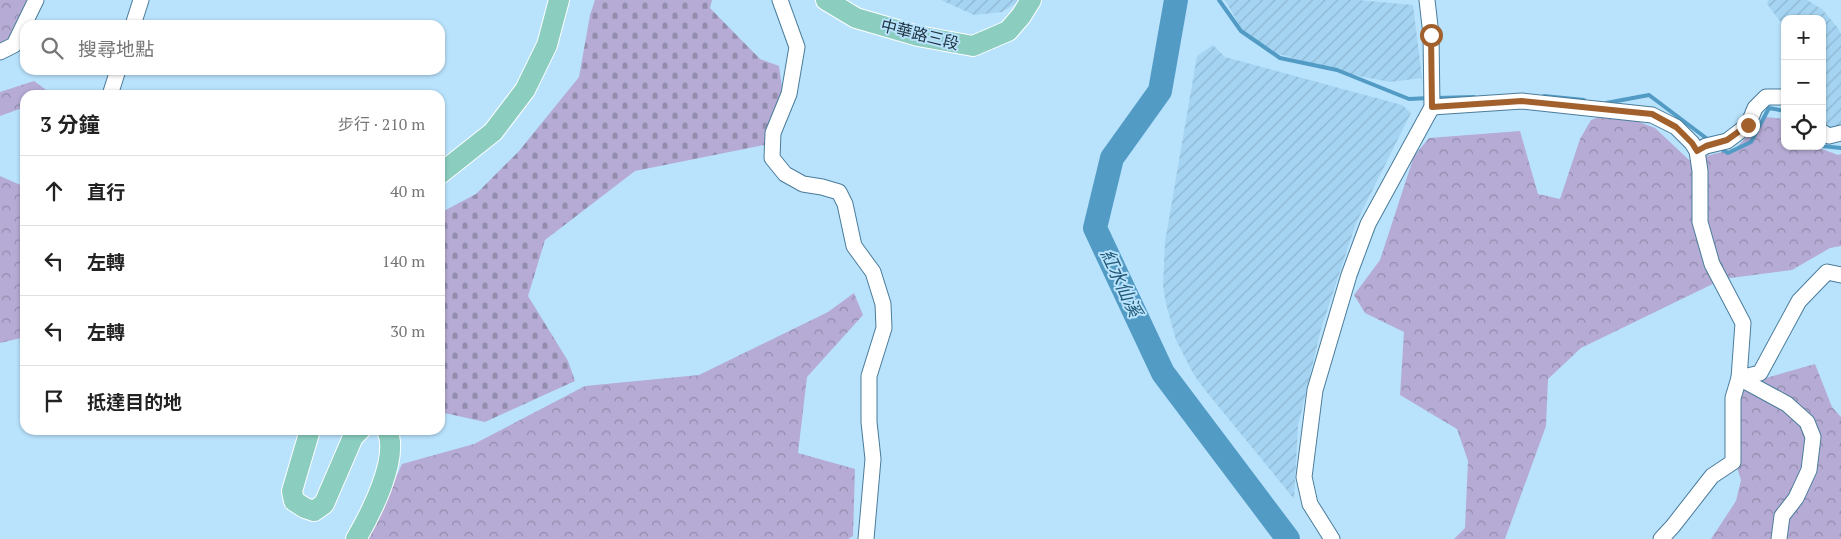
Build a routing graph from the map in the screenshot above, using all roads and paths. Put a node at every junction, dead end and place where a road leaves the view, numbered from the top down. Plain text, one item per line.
1 (36, 0) edge
2 (141, 0) edge
3 (559, 0) edge
4 (780, 0) edge
5 (826, 0) edge
6 (1031, 0) edge
7 (1427, 0) edge
8 (26, 20) edge
9 (135, 20) edge
10 (20, 33) edge
11 (0, 52) edge
12 (116, 75) edge
13 (112, 90) edge
14 (1781, 97) edge
15 (1432, 106) junction
16 (1841, 133) edge
17 (1826, 134) edge
18 (1702, 149) junction
19 (445, 170) edge
20 (1841, 276) edge
21 (1740, 378) junction
22 (309, 435) edge
23 (355, 435) edge
24 (389, 435) edge
25 (356, 539) edge
26 (866, 539) edge
27 (1332, 539) edge
28 (1661, 539) edge
29 (1779, 539) edge

1 - 8 street
2 - 9 street
3 - 19 main road
4 - 26 street
5 - 6 main road, 中華路三段
7 - 15 street
10 - 11 street
12 - 13 street
14 - 18 street
15 - 18 street
15 - 27 street
16 - 17 street
18 - 21 street
20 - 21 street
21 - 28 street
21 - 29 street
22 - 23 main road
24 - 25 main road

